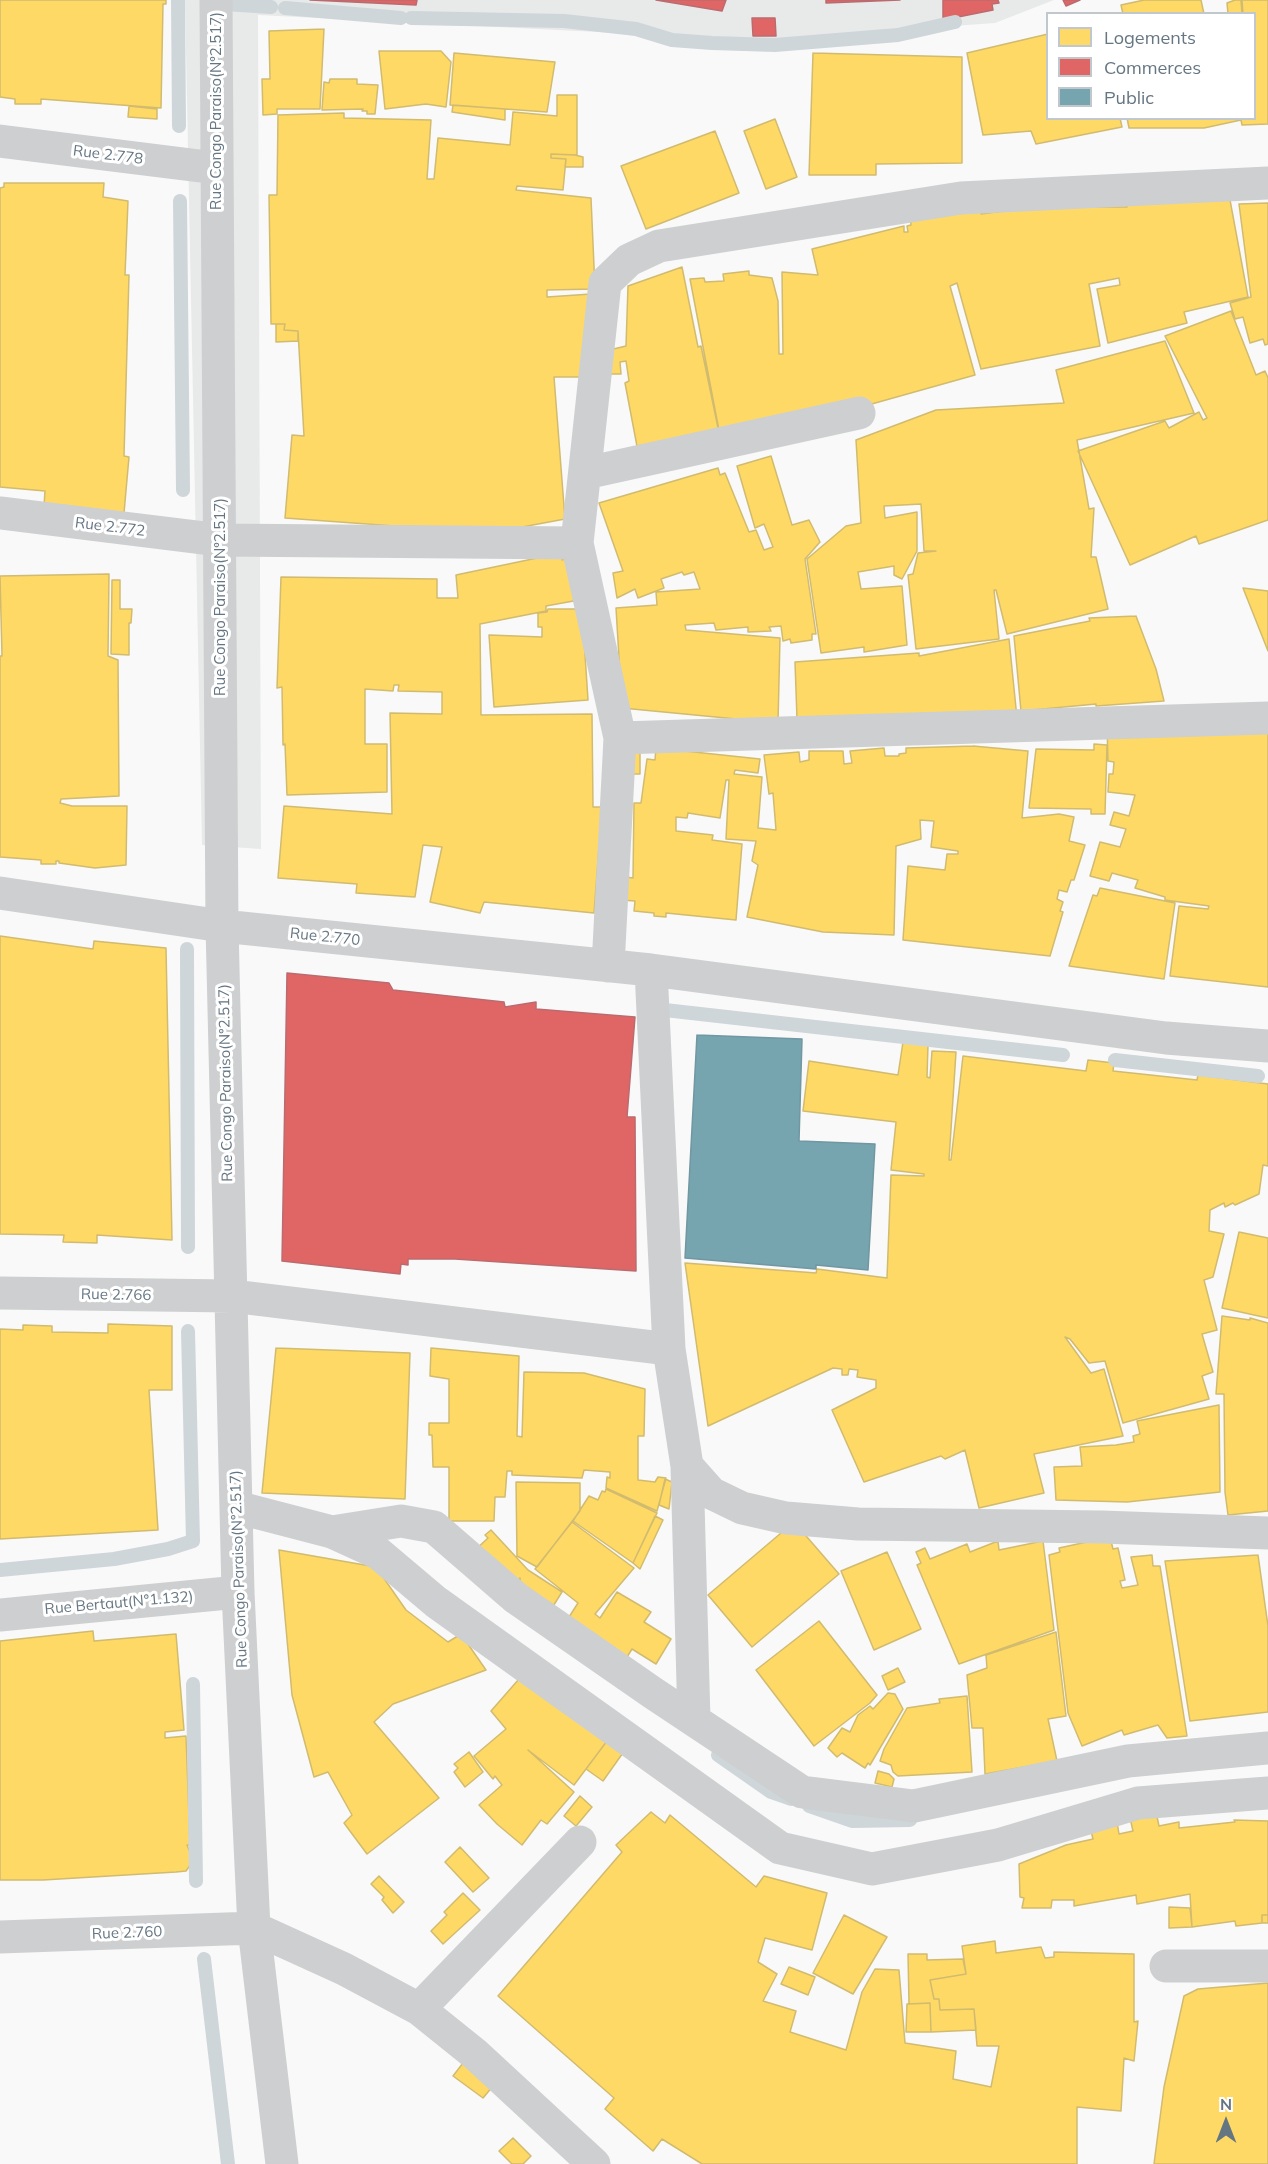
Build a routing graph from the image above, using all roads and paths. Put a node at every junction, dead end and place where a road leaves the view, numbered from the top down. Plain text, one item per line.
1 (216, 0) edge
2 (0, 141) edge
3 (216, 168) junction
4 (1268, 183) edge
5 (859, 413) dead end
6 (586, 472) junction
7 (0, 513) edge
8 (220, 540) junction
9 (577, 543) junction
10 (1268, 718) edge
11 (620, 738) junction
12 (0, 893) edge
13 (222, 926) junction
14 (608, 966) junction
15 (651, 970) junction
16 (1268, 1046) edge
17 (0, 1293) edge
18 (232, 1296) junction
19 (669, 1349) junction
20 (687, 1466) junction
21 (236, 1507) junction
22 (332, 1532) junction
23 (1268, 1533) edge
24 (238, 1592) junction
25 (0, 1614) edge
26 (694, 1720) junction
27 (1268, 1748) edge
28 (1268, 1793) edge
29 (580, 1842) dead end
30 (254, 1928) junction
31 (0, 1937) edge
32 (1166, 1966) dead end
33 (1268, 1966) edge
34 (419, 2009) junction
35 (282, 2164) edge
36 (594, 2164) edge

1 - 3 street, Rue Congo Paraiso(N°2.517)
2 - 3 street, Rue 2.778
3 - 8 street, Rue Congo Paraiso(N°2.517)
4 - 6 street
5 - 6 street
6 - 9 street
7 - 8 street, Rue 2.772
8 - 9 street, Rue 2.772
8 - 13 street, Rue Congo Paraiso(N°2.517)
9 - 11 street
10 - 11 street
11 - 14 street
12 - 13 street, Rue 2.770
13 - 14 street, Rue 2.770
13 - 18 street, Rue Congo Paraiso(N°2.517)
14 - 15 street, Rue 2.770
15 - 16 street, Rue 2.770
15 - 19 street
17 - 18 street, Rue 2.766
18 - 19 street, Rue 2.766
18 - 21 street, Rue Congo Paraiso(N°2.517)
19 - 20 street
20 - 23 street
20 - 26 street
21 - 22 street
21 - 24 street, Rue Congo Paraiso(N°2.517)
22 - 26 street
22 - 28 street
24 - 25 street, Rue Bertaut(N°1.132)
24 - 30 street, Rue Congo Paraiso(N°2.517)
26 - 27 street
29 - 34 street
30 - 31 street, Rue 2.760
30 - 34 street
30 - 35 street, Rue Congo Paraiso(N°2.517)
32 - 33 street
34 - 36 street

